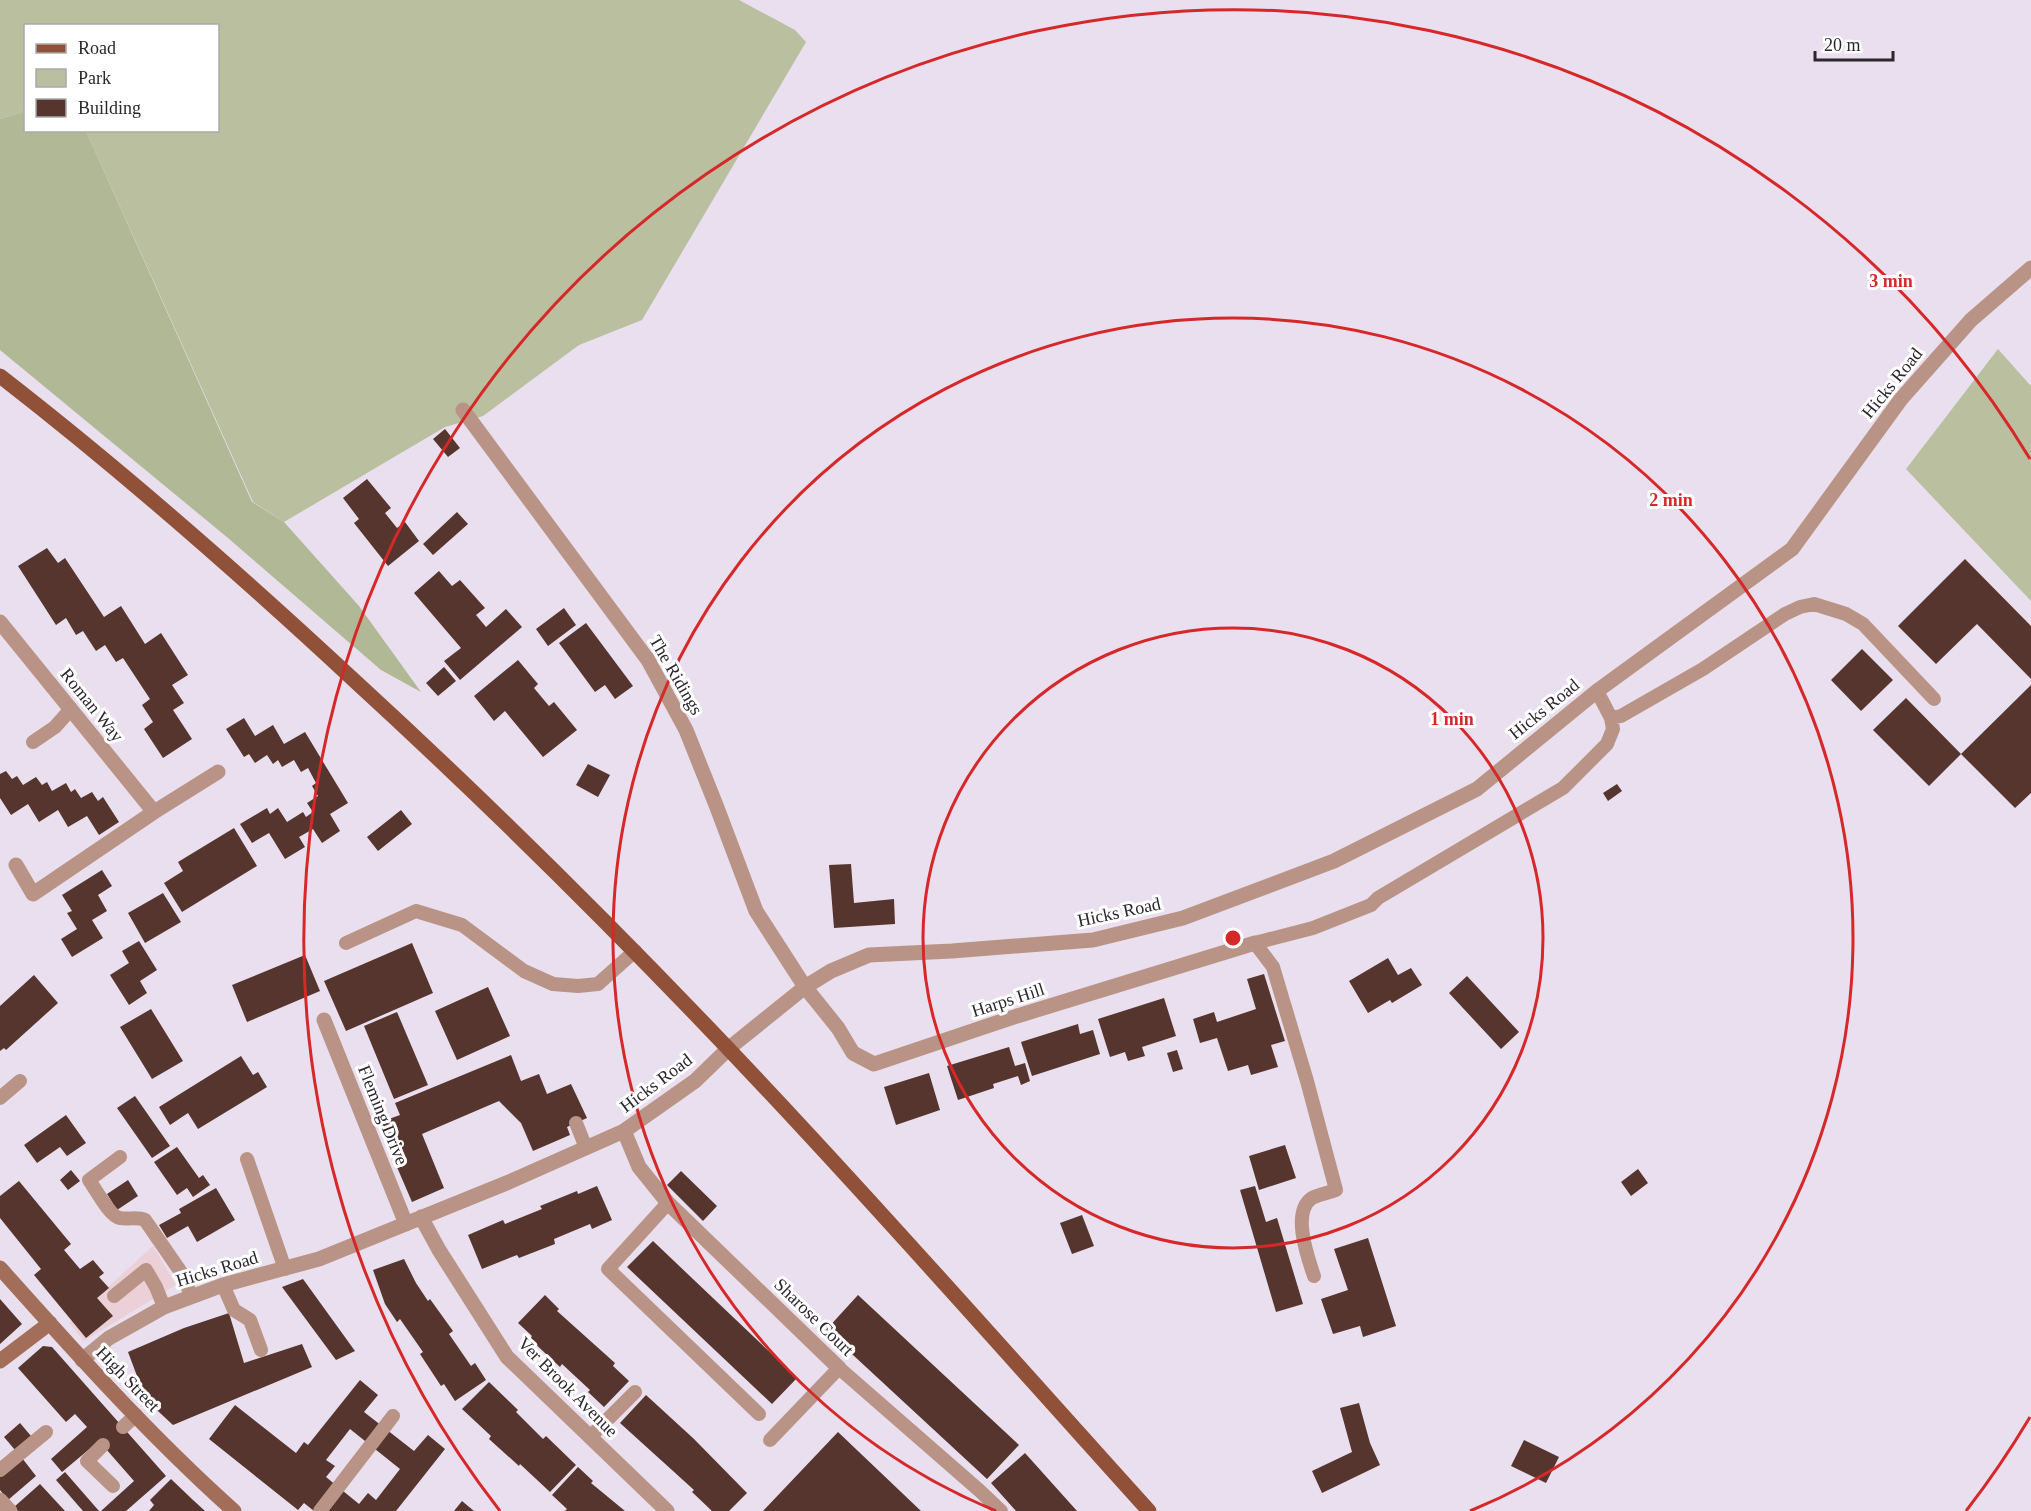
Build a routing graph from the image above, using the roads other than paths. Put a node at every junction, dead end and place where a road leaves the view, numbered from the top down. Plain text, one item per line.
1 (2031, 268) edge
2 (0, 376) edge
3 (463, 410) dead end
4 (0, 622) edge
5 (1596, 691) junction
6 (1934, 699) dead end
7 (71, 709) junction
8 (1611, 717) junction
9 (33, 742) dead end
10 (218, 772) dead end
11 (154, 812) junction
12 (16, 865) dead end
13 (1255, 943) junction
14 (346, 944) dead end
15 (634, 951) junction
16 (805, 987) junction
17 (324, 1020) dead end
18 (728, 1049) junction
19 (20, 1082) dead end
20 (0, 1098) edge
21 (576, 1123) dead end
22 (624, 1131) junction
23 (586, 1148) junction
24 (120, 1157) dead end
25 (248, 1159) dead end
26 (668, 1203) junction
27 (421, 1217) junction
28 (406, 1224) junction
29 (0, 1268) edge
30 (285, 1269) junction
31 (1314, 1276) dead end
32 (223, 1285) junction
33 (114, 1296) dead end
34 (191, 1297) junction
35 (164, 1306) junction
36 (50, 1323) junction
37 (261, 1350) dead end
38 (82, 1360) junction
39 (0, 1361) edge
40 (839, 1368) junction
41 (635, 1392) dead end
42 (759, 1414) dead end
43 (135, 1415) junction
44 (393, 1416) dead end
45 (123, 1427) dead end
46 (46, 1432) dead end
47 (590, 1437) junction
48 (770, 1440) dead end
49 (103, 1445) dead end
50 (0, 1470) edge
51 (113, 1486) dead end
52 (0, 1500) edge
53 (10, 1511) edge
54 (234, 1511) edge
55 (320, 1511) edge
56 (667, 1511) edge
57 (1001, 1511) edge
58 (1149, 1511) edge

1 - 5 street, Hicks Road
2 - 15 main road
3 - 16 street, The Ridings
4 - 7 street, Roman Way
5 - 8 lane
5 - 16 street, Hicks Road
6 - 8 lane
7 - 9 lane
7 - 11 street, Roman Way
8 - 13 lane
10 - 11 street
11 - 12 street
13 - 16 street, Harps Hill
13 - 31 lane
14 - 15 lane
15 - 18 main road
16 - 18 street, Hicks Road
17 - 28 street, Fleming Drive
18 - 22 street, Hicks Road
18 - 58 main road
19 - 20 lane
21 - 23 lane
22 - 23 street, Hicks Road
22 - 26 street, Sharose Court
23 - 27 street, Hicks Road
24 - 34 lane
25 - 30 lane
26 - 40 street, Sharose Court
26 - 42 lane
27 - 28 street, Hicks Road
27 - 47 street, Ver Brook Avenue
28 - 30 street, Hicks Road
29 - 36 street, High Street
30 - 32 street, Hicks Road
32 - 34 street, Hicks Road
32 - 37 lane
33 - 35 lane
34 - 35 street, Hicks Road
35 - 38 street, Hicks Road
36 - 38 street, High Street
36 - 39 street
38 - 43 street, High Street
40 - 48 lane
40 - 57 lane, Sharose Court
41 - 47 lane
43 - 45 lane
43 - 54 street, High Street
44 - 55 lane
46 - 50 lane
47 - 56 street, Ver Brook Avenue
49 - 51 lane
52 - 53 street

